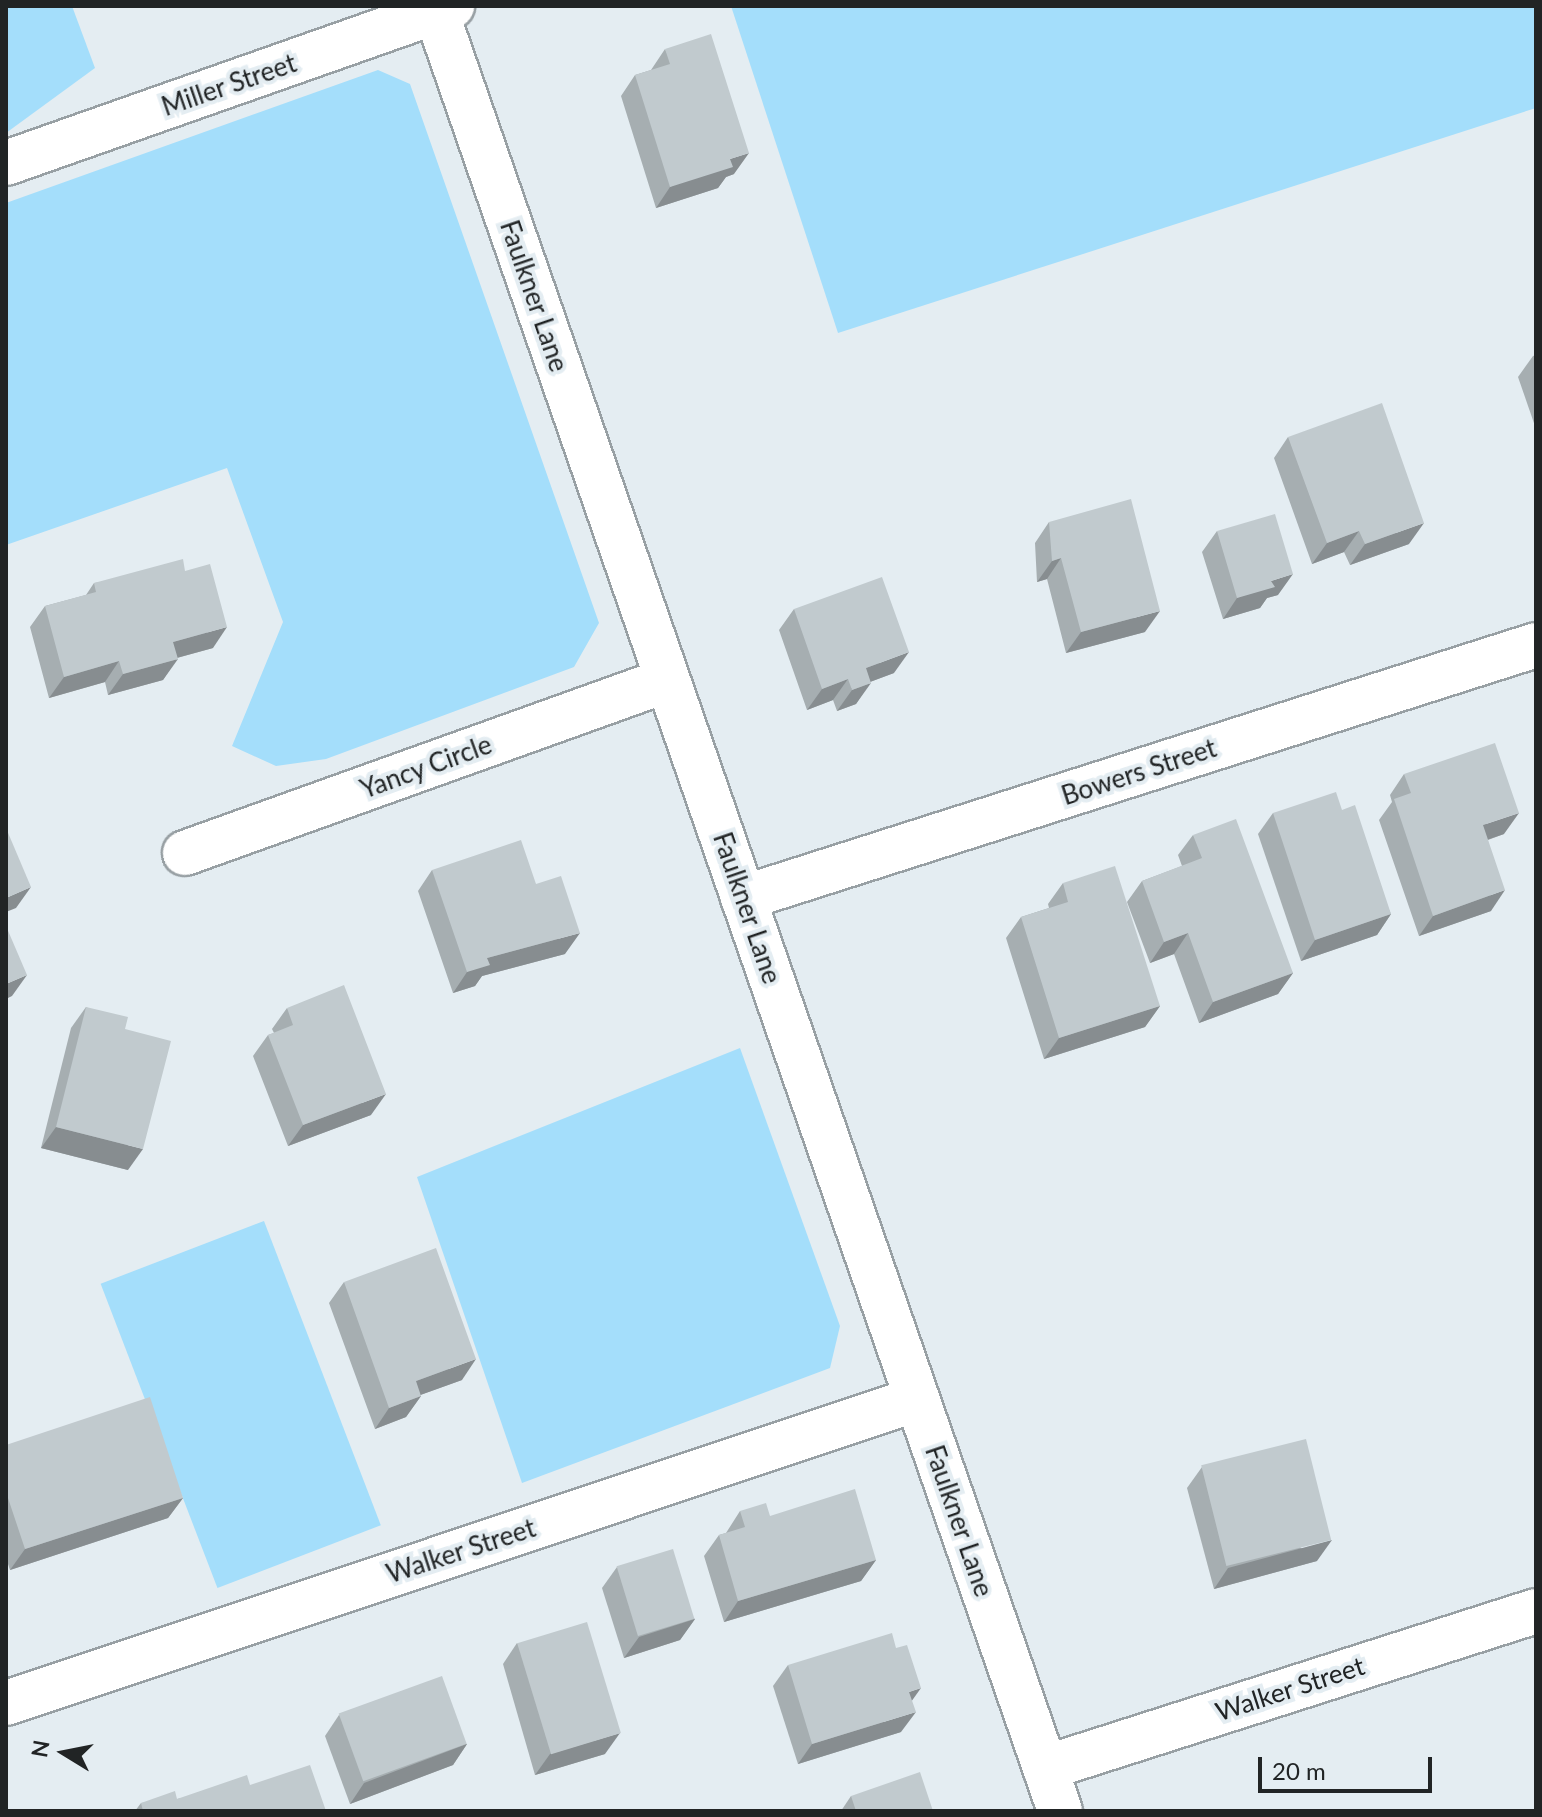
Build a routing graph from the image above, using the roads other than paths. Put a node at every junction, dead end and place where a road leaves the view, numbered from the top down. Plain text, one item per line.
1 (440, 8) edge
2 (6, 163) edge
3 (1536, 645) edge
4 (667, 680) junction
5 (185, 853) dead end
6 (743, 898) junction
7 (917, 1399) junction
8 (1536, 1611) edge
9 (6, 1703) edge
10 (1045, 1768) junction
11 (1060, 1811) edge

1 - 2 street, Miller Street
1 - 4 street, Faulkner Lane
3 - 6 street, Bowers Street
4 - 5 street, Yancy Circle
4 - 6 street, Faulkner Lane
6 - 7 street, Faulkner Lane
7 - 9 street, Walker Street
7 - 10 street, Faulkner Lane
8 - 10 street, Walker Street
10 - 11 street, Faulkner Lane

